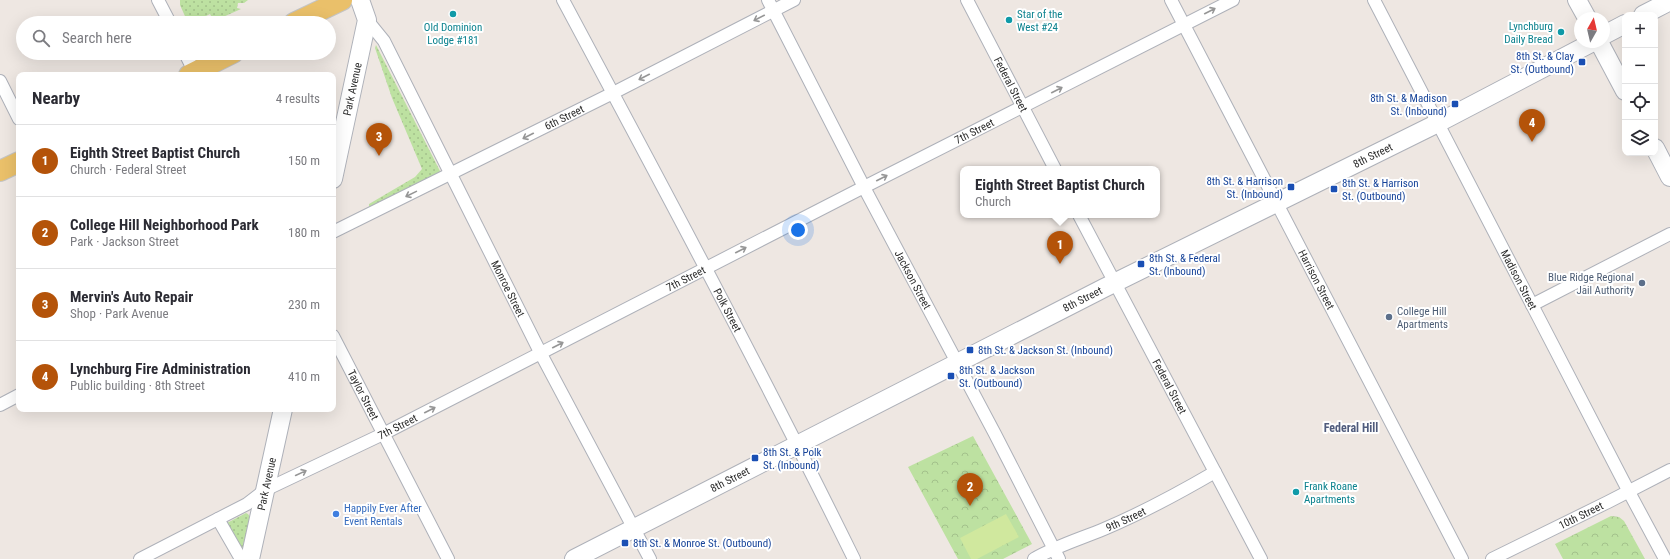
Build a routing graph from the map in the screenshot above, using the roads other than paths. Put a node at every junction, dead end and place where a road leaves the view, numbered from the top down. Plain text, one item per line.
1 (158, 0) edge
2 (342, 0) edge
3 (360, 0) edge
4 (562, 0) edge
5 (794, 0) edge
6 (967, 0) edge
7 (1171, 0) edge
8 (1233, 0) edge
9 (1374, 0) edge
10 (1577, 0) edge
11 (1670, 1) edge
12 (771, 5) edge
13 (1584, 12) edge
14 (1649, 12) edge
15 (166, 16) edge
16 (309, 16) edge
17 (366, 20) junction
18 (1184, 25) junction
19 (1622, 26) edge
20 (1610, 32) edge
21 (1582, 48) edge
22 (1602, 48) edge
23 (188, 60) edge
24 (220, 60) edge
25 (192, 72) edge
26 (197, 72) edge
27 (0, 81) edge
28 (1622, 85) edge
29 (613, 93) junction
30 (1022, 107) junction
31 (16, 113) edge
32 (1438, 123) junction
33 (1658, 154) edge
34 (16, 163) edge
35 (336, 165) edge
36 (1053, 166) edge
37 (0, 171) edge
38 (451, 174) junction
39 (1670, 177) edge
40 (864, 187) junction
41 (1276, 202) junction
42 (1081, 218) edge
43 (336, 231) edge
44 (1670, 234) edge
45 (706, 268) junction
46 (1114, 283) junction
47 (1532, 305) junction
48 (336, 342) edge
49 (540, 354) junction
50 (958, 363) junction
51 (16, 397) edge
52 (0, 405) edge
53 (282, 412) edge
54 (383, 434) junction
55 (798, 444) junction
56 (1670, 470) edge
57 (1215, 472) junction
58 (266, 490) junction
59 (1629, 492) junction
60 (218, 518) junction
61 (634, 528) junction
62 (1053, 548) junction
63 (140, 559) edge
64 (241, 559) edge
65 (250, 559) edge
66 (448, 559) edge
67 (574, 559) edge
68 (650, 559) edge
69 (854, 559) edge
70 (1034, 559) edge
71 (1059, 559) edge
72 (1261, 559) edge
73 (1462, 559) edge
74 (1492, 559) edge
75 (1665, 559) edge

1 - 15 street
2 - 16 main road
3 - 17 street, Park Avenue
4 - 29 street, Polk Street
5 - 12 street, 6th Street
6 - 30 street, Federal Street
7 - 18 street, Harrison Street
18 -> 8 street, 7th Street
9 - 32 street, Madison Street
10 - 13 street
11 - 14 street
12 -> 29 street, 6th Street
12 - 40 street, Jackson Street
17 - 35 street, Park Avenue
17 - 38 street, Monroe Street
30 -> 18 street, 7th Street
18 - 41 street, Harrison Street
19 - 20 street
21 - 32 street, 8th Street
22 - 28 street
23 - 25 street
24 - 26 main road
27 - 31 street
29 -> 38 street, 6th Street
29 - 45 street, Polk Street
30 - 36 street, Federal Street
40 -> 30 street, 7th Street
32 - 41 street, 8th Street
32 - 47 street, Madison Street
33 - 39 street
34 - 37 main road
38 -> 43 street, 6th Street
38 - 49 street, Monroe Street
45 -> 40 street, 7th Street
40 - 50 street, Jackson Street
41 - 46 street, 8th Street
41 - 73 street, Harrison Street
42 - 46 street, Federal Street
44 - 47 street
49 -> 45 street, 7th Street
45 - 55 street, Polk Street
46 - 50 street, 8th Street
46 - 57 street, Federal Street
47 - 59 street, Madison Street
48 - 54 street, Taylor Street
54 -> 49 street, 7th Street
49 - 61 street, Monroe Street
50 - 55 street, 8th Street
50 - 62 street, Jackson Street
51 - 52 street
53 - 58 street, Park Avenue
58 -> 54 street, 7th Street
54 - 66 street, Taylor Street
55 - 61 street, 8th Street
55 - 69 street, Polk Street
56 - 59 street, 10th Street
57 - 62 street, 9th Street
57 - 72 street, Federal Street
58 - 60 street, 7th Street
58 - 65 street, Park Avenue
59 - 74 street, 10th Street
59 - 75 street, Madison Street
60 - 63 street, 7th Street
60 - 64 street
61 - 67 street, 8th Street
61 - 68 street, Monroe Street
62 - 70 street, 9th Street
62 - 71 street, Jackson Street

